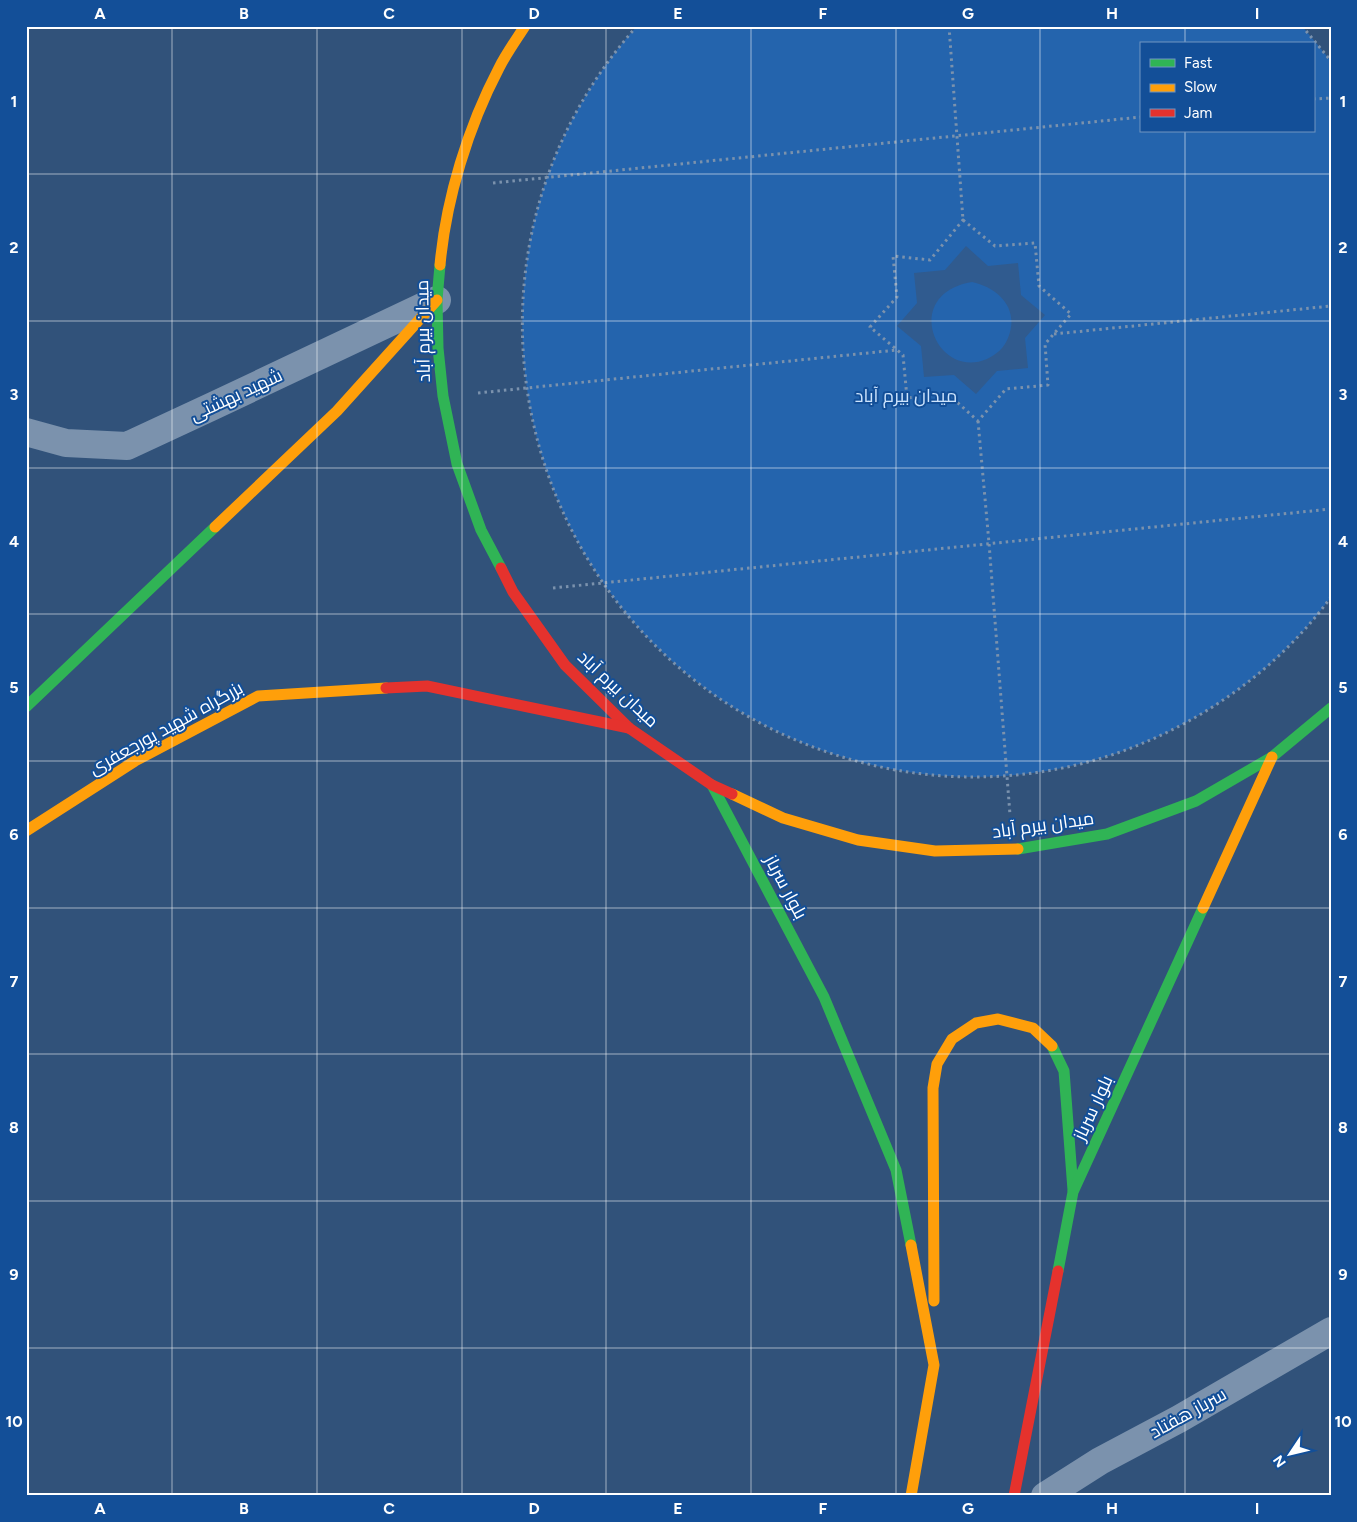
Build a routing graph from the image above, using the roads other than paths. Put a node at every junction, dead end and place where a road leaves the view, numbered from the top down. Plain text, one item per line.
1 (525, 26) edge
2 (437, 300) junction
3 (26, 432) edge
4 (26, 707) edge
5 (1331, 708) edge
6 (629, 728) junction
7 (1272, 757) junction
8 (712, 785) junction
9 (26, 831) edge
10 (1073, 1192) junction
11 (1331, 1331) edge
12 (934, 1365) junction
13 (911, 1496) edge
14 (1014, 1496) edge
15 (1045, 1496) edge

1 - 2 main road, میدان بیرم آباد
2 - 3 street, شهید بهشتی
2 - 4 main road
2 - 6 main road, میدان بیرم آباد
5 - 7 main road, میدان بیرم آباد
6 - 8 main road, میدان بیرم آباد
6 - 9 main road, بزرگراه شهید پورجعفری
7 - 8 main road, میدان بیرم آباد
7 - 10 main road, بلوار سرباز
8 - 12 main road, بلوار سرباز
10 - 12 main road
10 - 14 main road, بلوار سرباز
11 - 15 street, سرباز هفتاد
12 - 13 main road, بلوار سرباز

